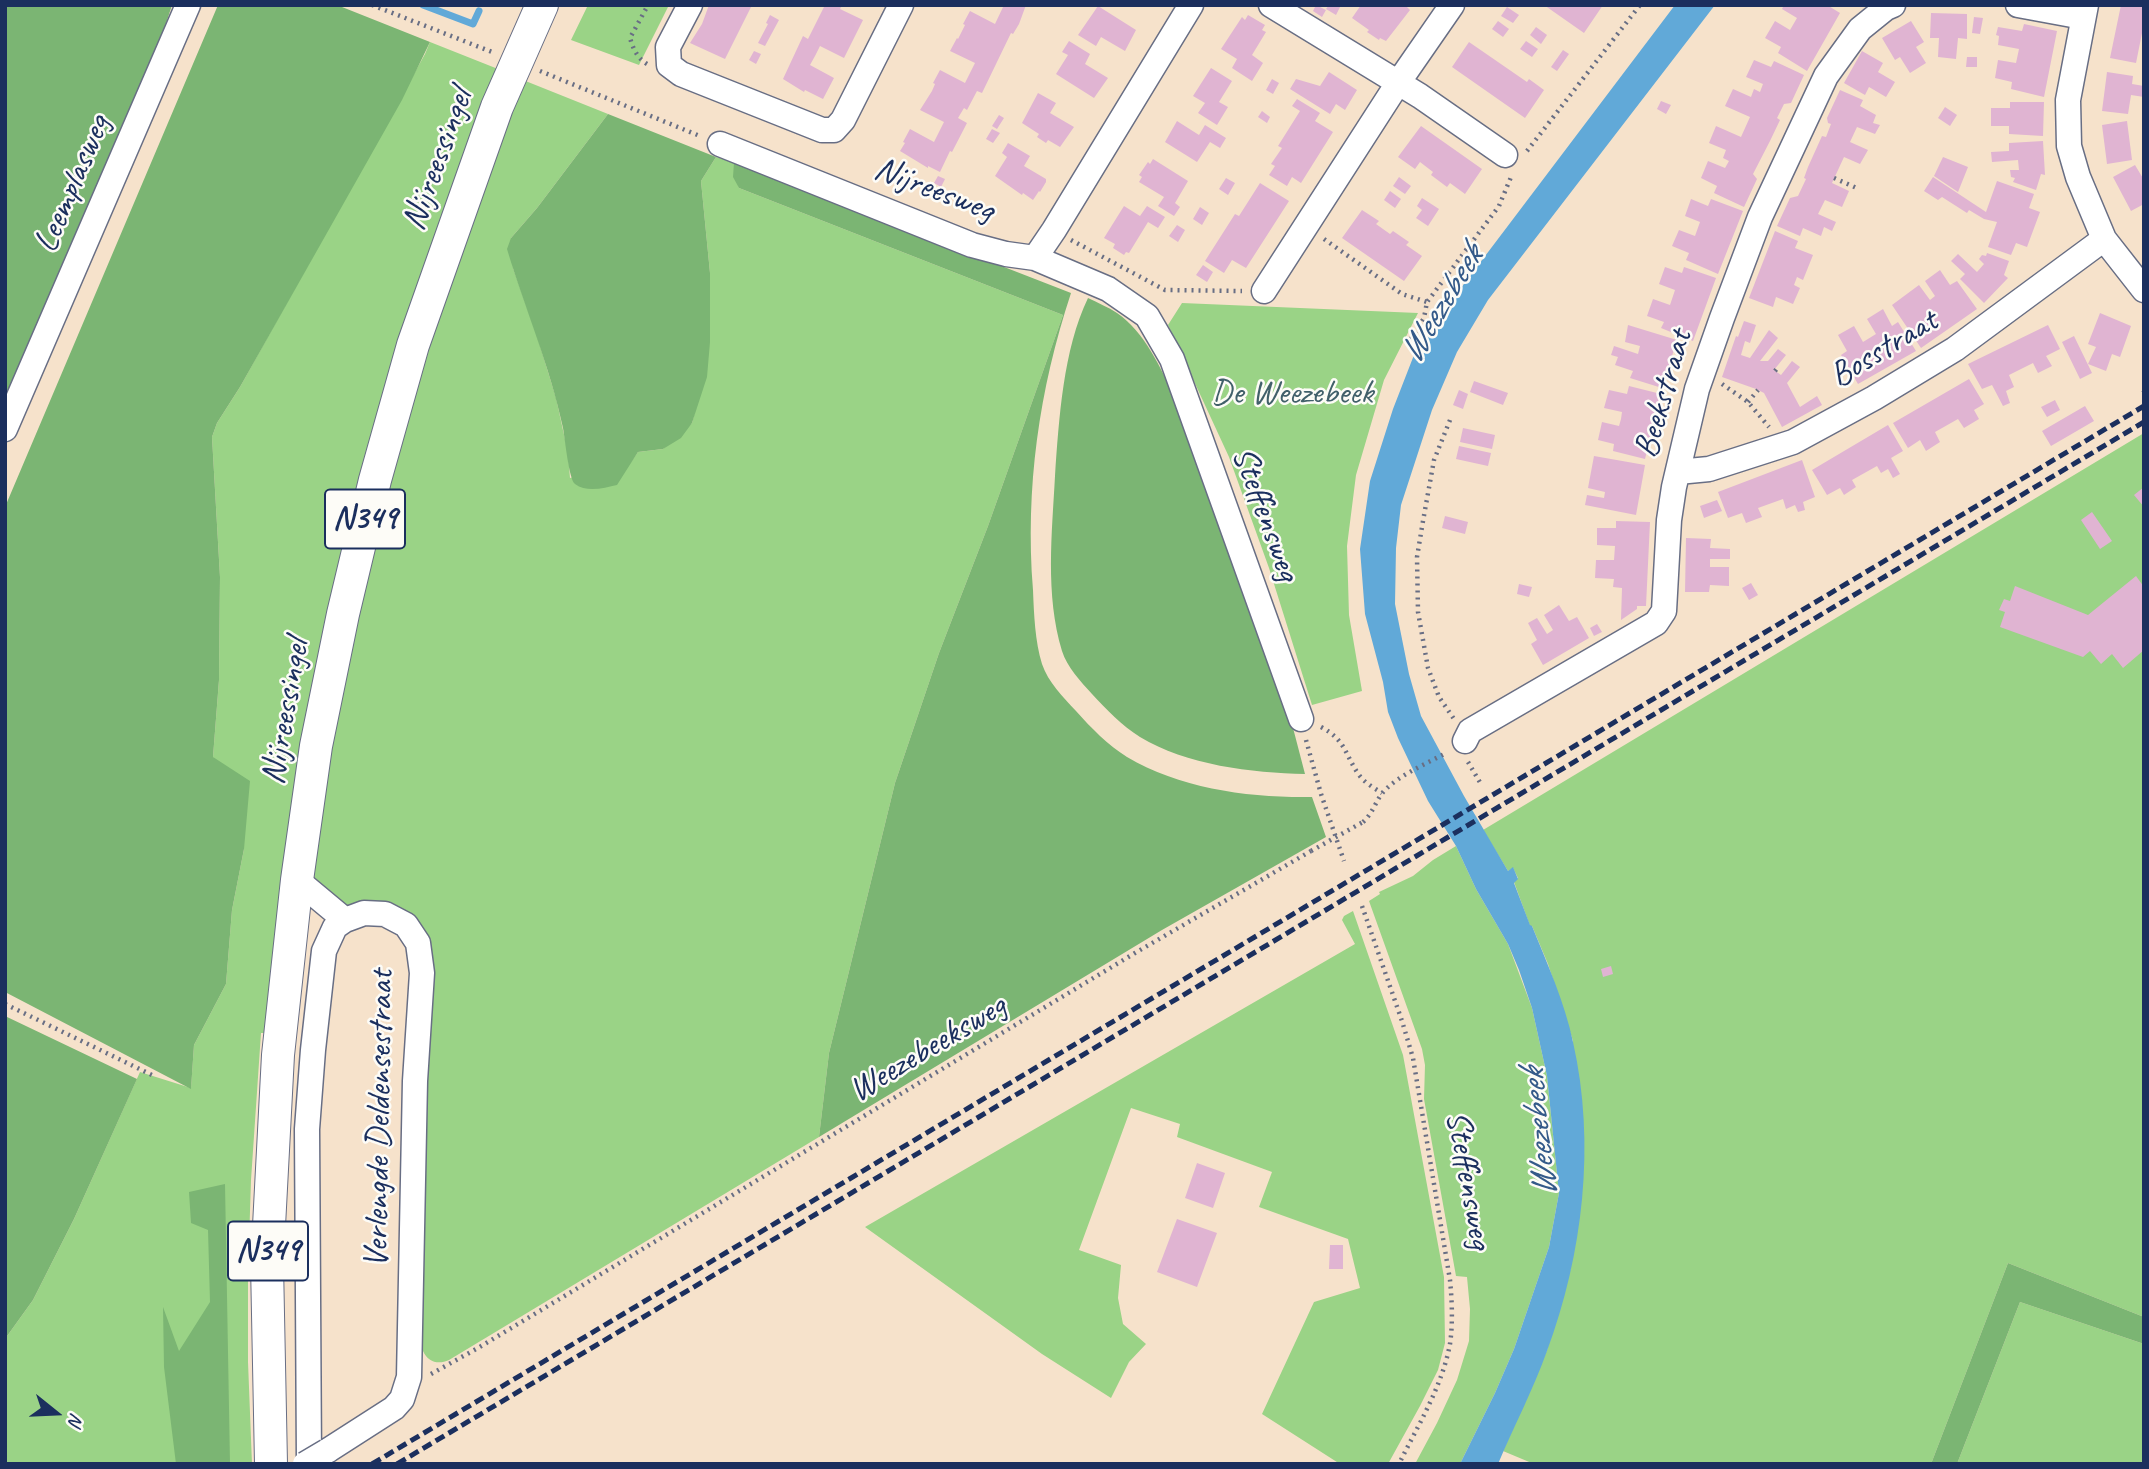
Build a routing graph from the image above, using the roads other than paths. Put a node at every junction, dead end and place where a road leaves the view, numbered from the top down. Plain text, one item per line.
1 (188, 5) edge
2 (542, 5) edge
3 (690, 5) edge
4 (901, 5) edge
5 (1191, 5) edge
6 (1271, 5) edge
7 (1452, 5) edge
8 (1893, 5) edge
9 (2018, 5) edge
10 (2084, 11) edge
11 (1398, 83) junction
12 (720, 144) road end
13 (1512, 160) road end
14 (2104, 239) junction
15 (1035, 258) junction
16 (2144, 290) edge
17 (1264, 291) road end
18 (5, 429) edge
19 (1678, 472) junction
20 (1301, 719) road end
21 (1457, 746) road end
22 (297, 880) junction
23 (345, 920) junction
24 (313, 1459) edge
25 (271, 1464) edge

1 - 18 street, Leemplasweg
2 - 22 main road, Nijreessingel / N349
3 - 4 street
5 - 15 street
6 - 11 street
7 - 11 street
8 - 19 street, Beekstraat
9 - 10 street
10 - 14 street
11 - 13 street
11 - 17 street
12 - 15 street, Nijreesweg
14 - 16 street
14 - 19 street, Bosstraat
15 - 20 street, Steffensweg
19 - 21 street, Beekstraat
22 - 23 street
22 - 25 main road, Nijreessingel / N349
23 - 24 street, Verlengde Deldensestraat
23 - 24 street, Verlengde Deldensestraat

